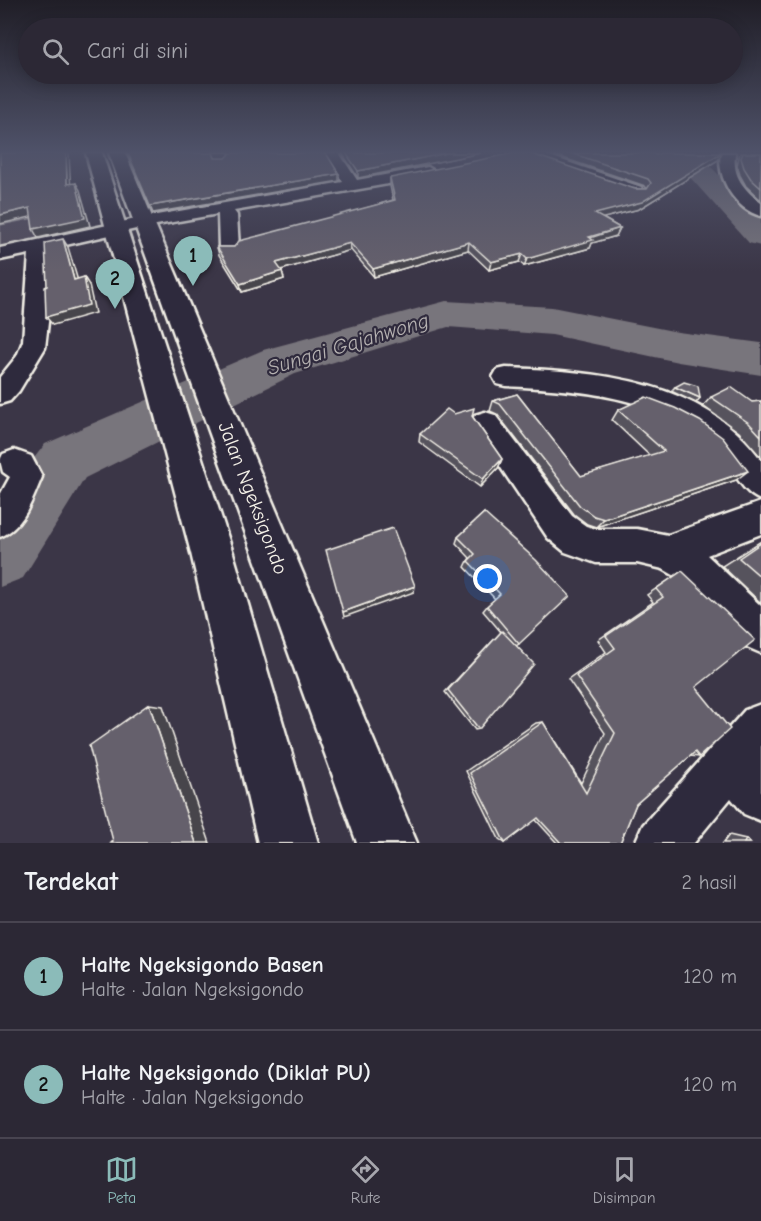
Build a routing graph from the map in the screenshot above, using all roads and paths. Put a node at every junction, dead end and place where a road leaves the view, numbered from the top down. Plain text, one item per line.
1 (105, 192) edge
2 (133, 192) edge
3 (317, 192) edge
4 (739, 192) edge
5 (223, 209) junction
6 (761, 211) edge
7 (145, 222) junction
8 (116, 228) junction
9 (38, 246) junction
10 (229, 248) edge
11 (0, 254) edge
12 (506, 377) dead end
13 (0, 394) edge
14 (485, 423) dead end
15 (14, 463) dead end
16 (761, 486) edge
17 (761, 518) edge
18 (0, 521) edge
19 (668, 553) junction
20 (761, 633) edge
21 (746, 744) edge
22 (761, 797) edge
23 (288, 843) edge
24 (387, 843) edge
25 (661, 843) edge

1 - 8 main road
2 - 7 main road, Jalan Ngeksigondo
3 - 5 street
4 - 6 street
5 - 7 street
5 - 10 street
7 - 8 street
7 - 24 main road, Jalan Ngeksigondo
8 - 9 street
8 - 23 main road
9 - 11 street
9 - 13 street
12 - 16 street
14 - 19 street
15 - 18 street
17 - 19 street
19 - 20 street
21 - 22 street
21 - 25 street

